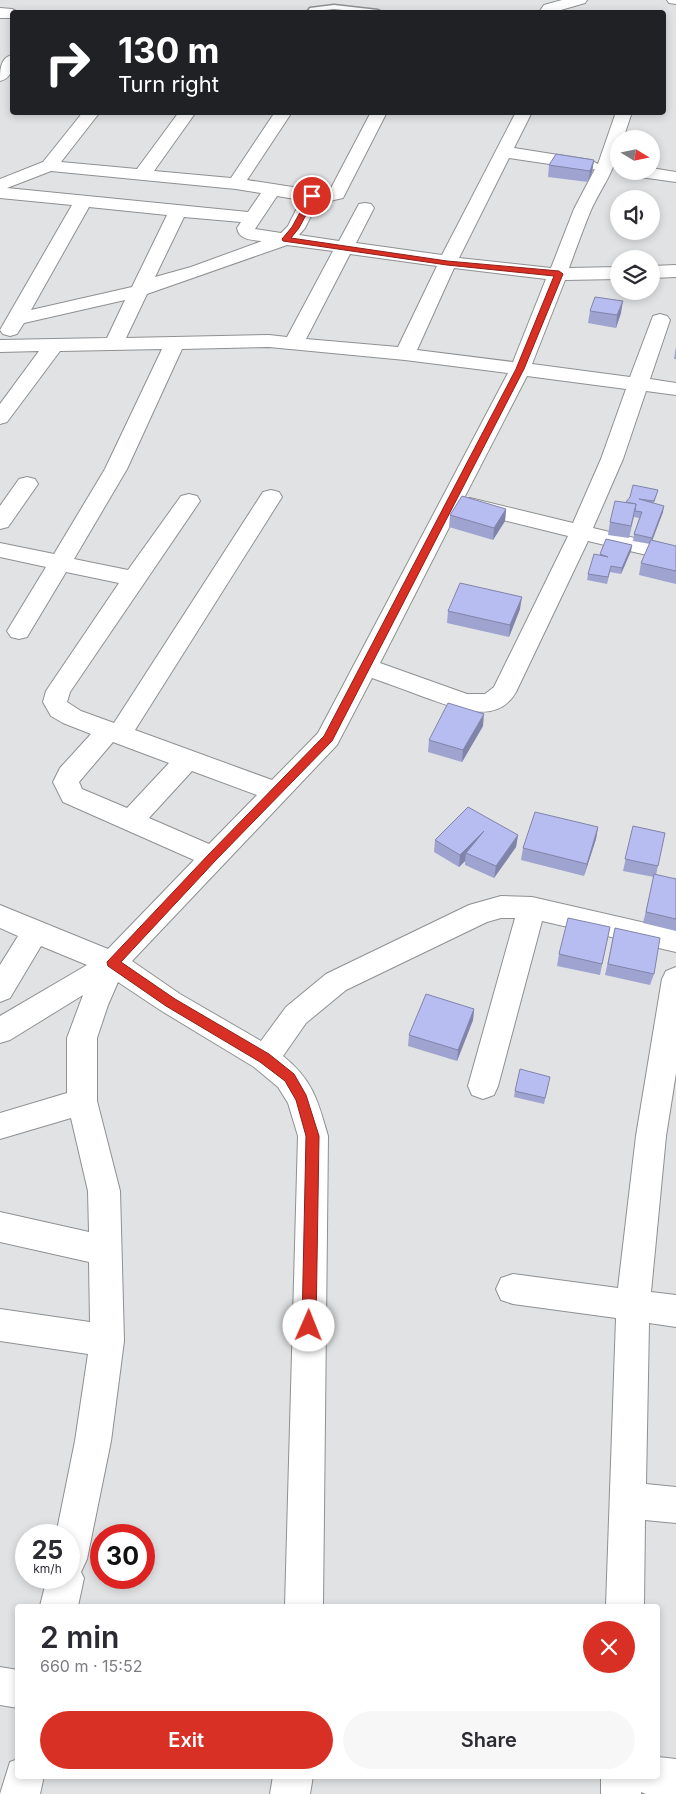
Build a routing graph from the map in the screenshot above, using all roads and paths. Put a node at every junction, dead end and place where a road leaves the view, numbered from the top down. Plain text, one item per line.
1 (580, 0) edge
2 (314, 10) edge
3 (357, 10) edge
4 (548, 10) edge
5 (10, 63) edge
6 (0, 76) edge
7 (90, 115) edge
8 (186, 115) edge
9 (282, 115) edge
10 (377, 115) edge
11 (523, 115) edge
12 (623, 115) edge
13 (620, 130) edge
14 (505, 152) junction
15 (49, 166) junction
16 (610, 168) edge
17 (610, 171) edge
18 (142, 175) junction
19 (660, 175) edge
20 (676, 177) edge
21 (0, 185) edge
22 (240, 185) junction
23 (272, 190) junction
24 (0, 193) edge
25 (312, 196) junction
26 (83, 202) junction
27 (365, 208) dead end
28 (186, 212) junction
29 (253, 218) junction
30 (286, 239) junction
31 (344, 248) junction
32 (447, 263) junction
33 (676, 271) edge
34 (660, 272) edge
35 (610, 273) edge
36 (559, 274) junction
37 (160, 282) junction
38 (138, 291) junction
39 (16, 319) junction
40 (660, 320) dead end
41 (175, 343) junction
42 (294, 343) junction
43 (113, 345) junction
44 (53, 346) junction
45 (405, 354) junction
46 (520, 369) junction
47 (638, 384) junction
48 (676, 389) edge
49 (0, 418) edge
50 (27, 484) dead end
51 (271, 496) dead end
52 (452, 500) junction
53 (189, 501) dead end
54 (0, 522) edge
55 (581, 531) junction
56 (0, 550) edge
57 (676, 555) edge
58 (62, 562) junction
59 (134, 579) junction
60 (19, 631) dead end
61 (366, 667) junction
62 (114, 733) junction
63 (187, 760) junction
64 (276, 792) junction
65 (131, 821) junction
66 (212, 857) junction
67 (532, 908) junction
68 (0, 916) edge
69 (35, 932) junction
70 (676, 941) edge
71 (113, 962) junction
72 (676, 979) edge
73 (0, 990) edge
74 (0, 1032) edge
75 (265, 1058) junction
76 (483, 1086) dead end
77 (82, 1101) junction
78 (0, 1126) edge
79 (0, 1227) edge
80 (106, 1251) junction
81 (513, 1289) dead end
82 (632, 1304) junction
83 (676, 1311) edge
84 (0, 1325) edge
85 (107, 1341) junction
86 (628, 1500) junction
87 (676, 1505) edge
88 (76, 1524) edge
89 (63, 1589) edge
90 (59, 1604) edge
91 (304, 1604) edge
92 (625, 1604) edge
93 (0, 1686) edge
94 (15, 1688) edge
95 (660, 1777) edge
96 (23, 1779) edge
97 (292, 1779) edge
98 (621, 1779) edge
99 (676, 1779) edge
100 (20, 1794) edge
101 (290, 1794) edge
102 (621, 1794) edge

1 - 4 street
2 - 3 lane
5 - 6 street
7 - 15 street
8 - 18 street
9 - 22 street
10 - 25 street
11 - 14 street
12 - 13 street
14 - 16 street
14 - 32 street
15 - 18 street
15 - 21 street
17 - 36 street
18 - 22 street
19 - 20 street
22 - 23 street
22 - 28 street
23 - 25 street
23 - 29 street
24 - 26 street
25 - 30 street
26 - 28 street
26 - 39 street
27 - 31 street
28 - 29 street
28 - 37 street
28 - 38 street
29 - 30 street
30 - 31 street
30 - 37 street
31 - 32 street
31 - 42 street
32 - 36 street
32 - 45 street
33 - 34 street
35 - 36 street
36 - 46 street
37 - 38 street
38 - 39 street
38 - 43 street
39 - 44 street
40 - 47 street
41 - 42 street
41 - 43 street
41 - 58 street
42 - 45 street
43 - 44 street
44 - 49 street
45 - 46 street
46 - 47 street
46 - 52 street
47 - 48 street
47 - 55 street
50 - 54 street
51 - 62 street
52 - 55 street
52 - 61 street
53 - 59 street
55 - 57 street
55 - 61 street
56 - 58 street
58 - 59 street
58 - 60 street
59 - 62 street
61 - 64 street
62 - 63 street
62 - 65 street
63 - 64 street
63 - 65 street
64 - 66 street
65 - 66 street
66 - 71 street
67 - 70 street
67 - 75 street
67 - 76 street
68 - 69 street
69 - 71 street
69 - 73 street
71 - 74 street
71 - 75 street
71 - 77 street
72 - 82 street
75 - 91 street
77 - 78 street
77 - 80 street
79 - 80 street
80 - 85 street
81 - 82 street
82 - 83 street
82 - 86 street
84 - 85 street
85 - 88 street
86 - 87 street
86 - 92 street
89 - 90 street
93 - 94 street
95 - 99 street
96 - 100 street
97 - 101 street
98 - 102 street

